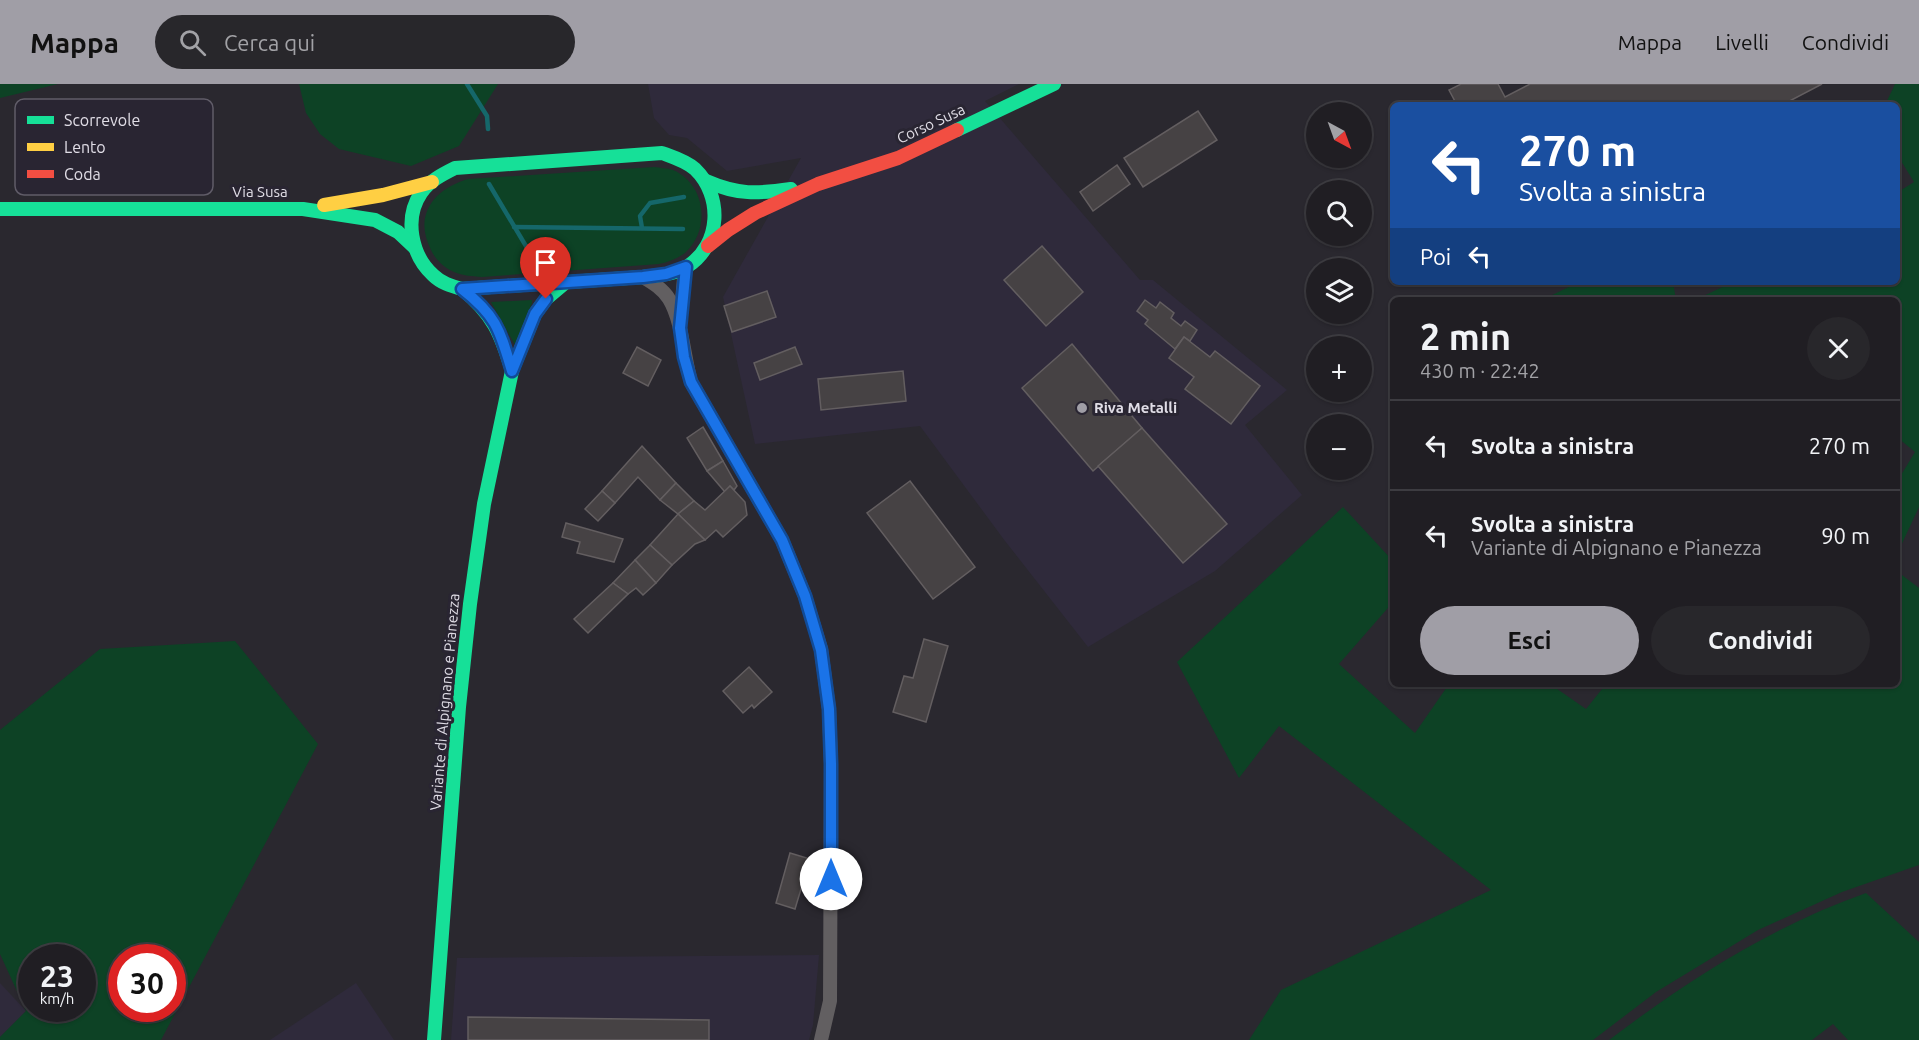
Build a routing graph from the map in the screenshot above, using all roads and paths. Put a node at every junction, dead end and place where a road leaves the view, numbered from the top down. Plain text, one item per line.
1 (1054, 84) edge
2 (706, 181) junction
3 (432, 182) junction
4 (818, 184) junction
5 (0, 209) edge
6 (303, 209) junction
7 (708, 246) junction
8 (415, 248) junction
9 (686, 267) junction
10 (643, 277) junction
11 (565, 283) junction
12 (462, 289) junction
13 (680, 328) junction
14 (512, 371) junction
15 (434, 1040) edge
16 (821, 1040) edge

1 - 4 main road, Corso Susa
2 - 3 main road
2 - 4 main road, Corso Susa
2 - 7 main road
3 - 6 main road, Via Susa
3 - 8 main road
4 - 7 main road, Corso Susa
5 - 6 main road, Via Susa
6 - 8 main road, Via Susa
7 - 9 main road, Corso Susa
8 - 12 main road
9 - 10 main road
9 - 13 street
10 - 11 main road
10 - 13 street
11 - 12 main road
11 - 14 main road, Variante di Alpignano e Pianezza
12 - 14 main road, Variante di Alpignano e Pianezza
13 - 16 street
14 - 15 main road, Variante di Alpignano e Pianezza

